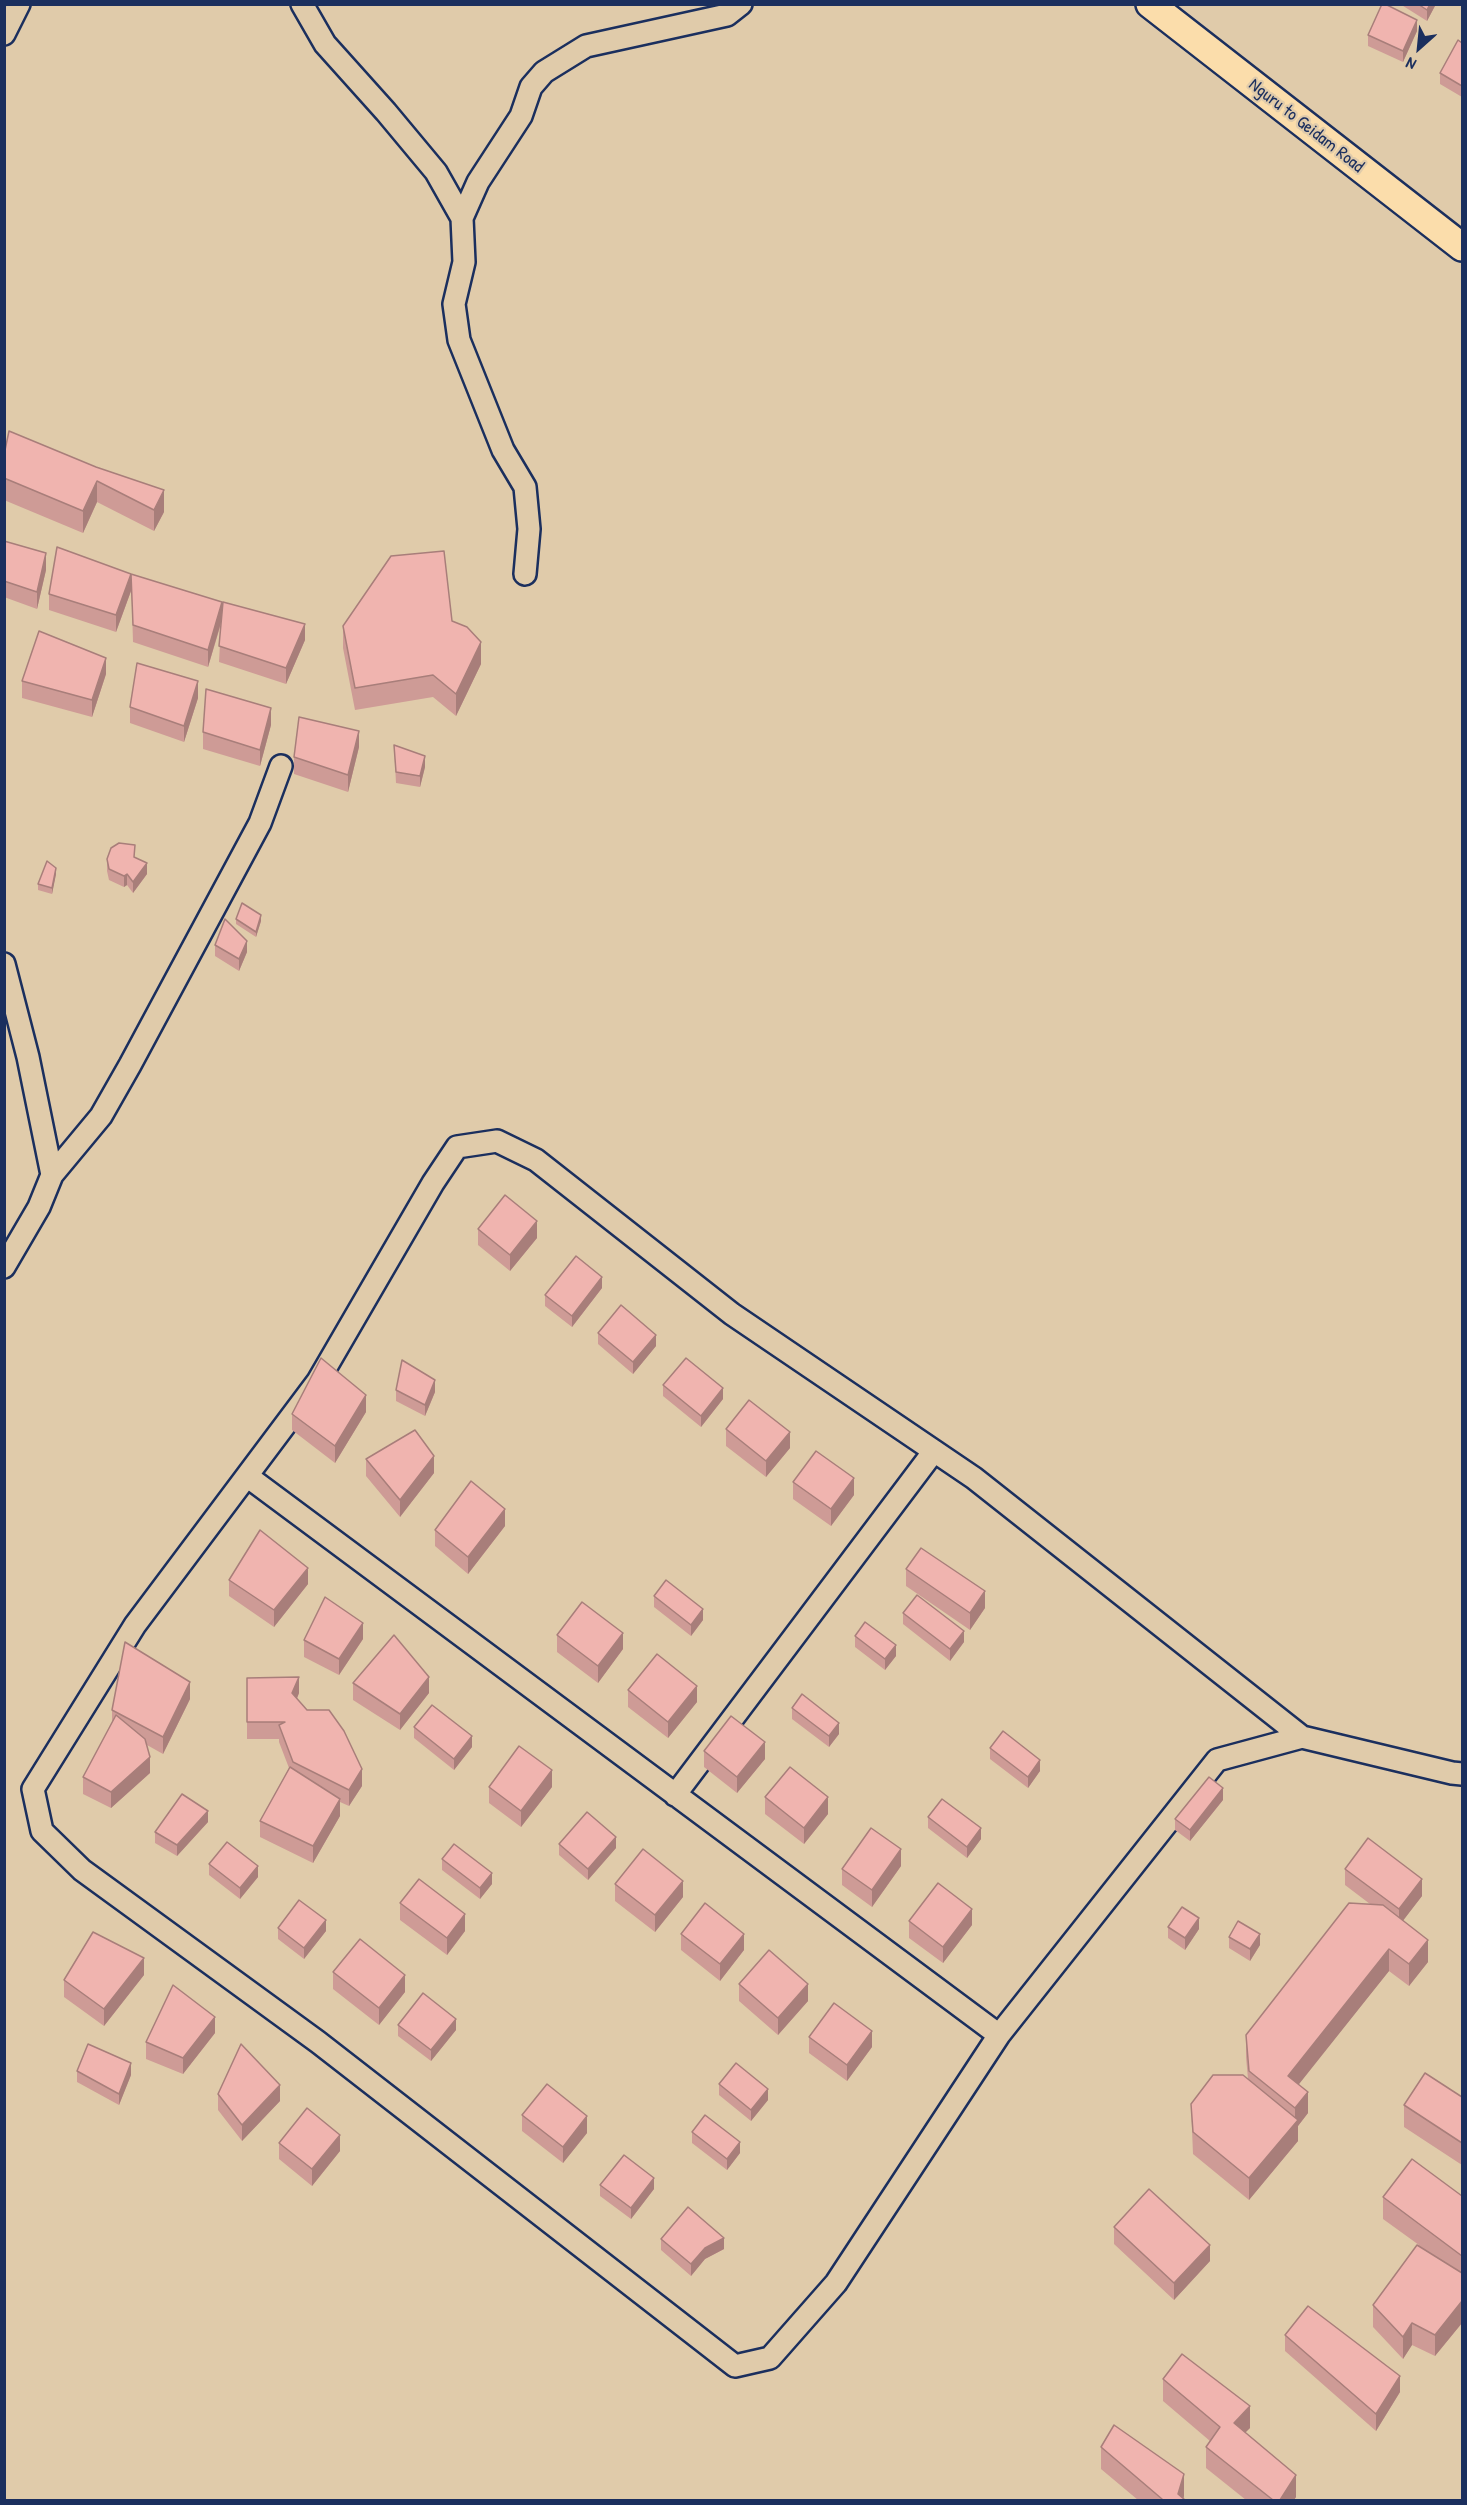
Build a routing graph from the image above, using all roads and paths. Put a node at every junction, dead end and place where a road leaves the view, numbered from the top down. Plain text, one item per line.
1 (19, 4) edge
2 (302, 4) edge
3 (741, 4) edge
4 (1150, 4) edge
5 (4, 34) edge
6 (462, 218) junction
7 (1462, 247) edge
8 (525, 574) dead end
9 (281, 766) dead end
10 (4, 964) edge
11 (52, 1175) junction
12 (4, 1267) edge
13 (934, 1451) junction
14 (247, 1476) junction
15 (1302, 1737) junction
16 (1462, 1774) edge
17 (675, 1795) junction
18 (999, 2035) junction

1 - 5 street
2 - 6 street
3 - 6 street
4 - 7 main road, Nguru to Geidam Road
6 - 8 street
9 - 11 street
10 - 11 street
11 - 12 street
13 - 14 street
13 - 15 street
13 - 17 street
14 - 17 street
14 - 18 street
15 - 16 street
15 - 18 street
17 - 18 street

